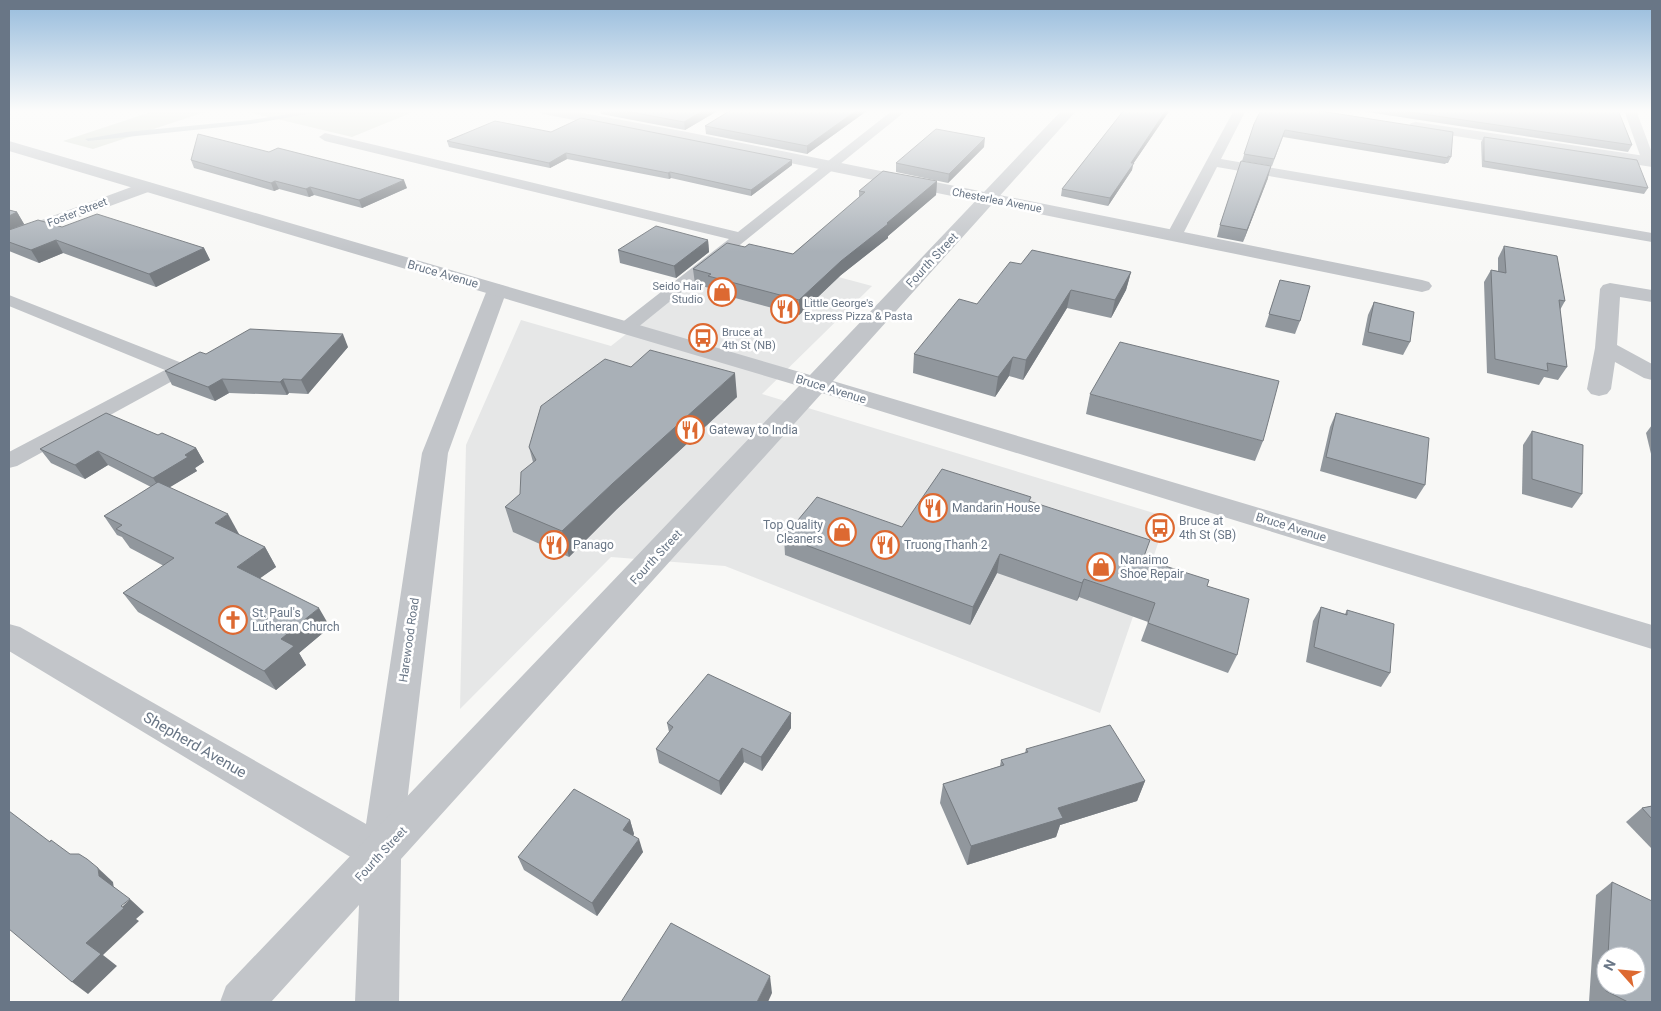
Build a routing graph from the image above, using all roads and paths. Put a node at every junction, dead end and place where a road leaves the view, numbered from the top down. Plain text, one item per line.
1 (47, 157) edge
2 (410, 157) edge
3 (786, 157) edge
4 (840, 157) edge
5 (1026, 157) edge
6 (1216, 157) edge
7 (1625, 157) edge
8 (1651, 161) edge
9 (1213, 162) junction
10 (829, 166) junction
11 (145, 186) junction
12 (988, 198) junction
13 (740, 236) junction
14 (1174, 236) junction
15 (9, 238) edge
16 (1652, 238) edge
17 (1422, 286) dead end
18 (497, 290) junction
19 (1652, 296) edge
20 (9, 300) edge
21 (626, 328) junction
22 (1606, 348) junction
23 (1652, 373) edge
24 (817, 384) junction
25 (1599, 389) dead end
26 (9, 461) edge
27 (9, 636) edge
28 (1652, 636) edge
29 (381, 854) junction
30 (242, 1002) edge
31 (377, 1002) edge

1 - 11 street, Bruce Avenue
2 - 13 lane
3 - 10 street, Chesterlea Avenue
4 - 10 lane
5 - 12 street, Fourth Street
6 - 9 lane
7 - 8 street
9 - 14 lane
9 - 16 lane
10 - 12 street, Chesterlea Avenue
10 - 13 lane
11 - 15 street, Foster Street
11 - 18 street, Bruce Avenue
12 - 14 street, Chesterlea Avenue
12 - 24 street, Fourth Street
13 - 21 lane
14 - 17 street, Chesterlea Avenue
18 - 21 street, Bruce Avenue
18 - 29 street, Harewood Road
19 - 22 street
20 - 26 lane
21 - 24 street, Bruce Avenue
22 - 23 street
22 - 25 street
24 - 28 street, Bruce Avenue
24 - 29 street, Fourth Street
27 - 29 street, Shepherd Avenue
29 - 30 street, Fourth Street
29 - 31 street, Harewood Road

